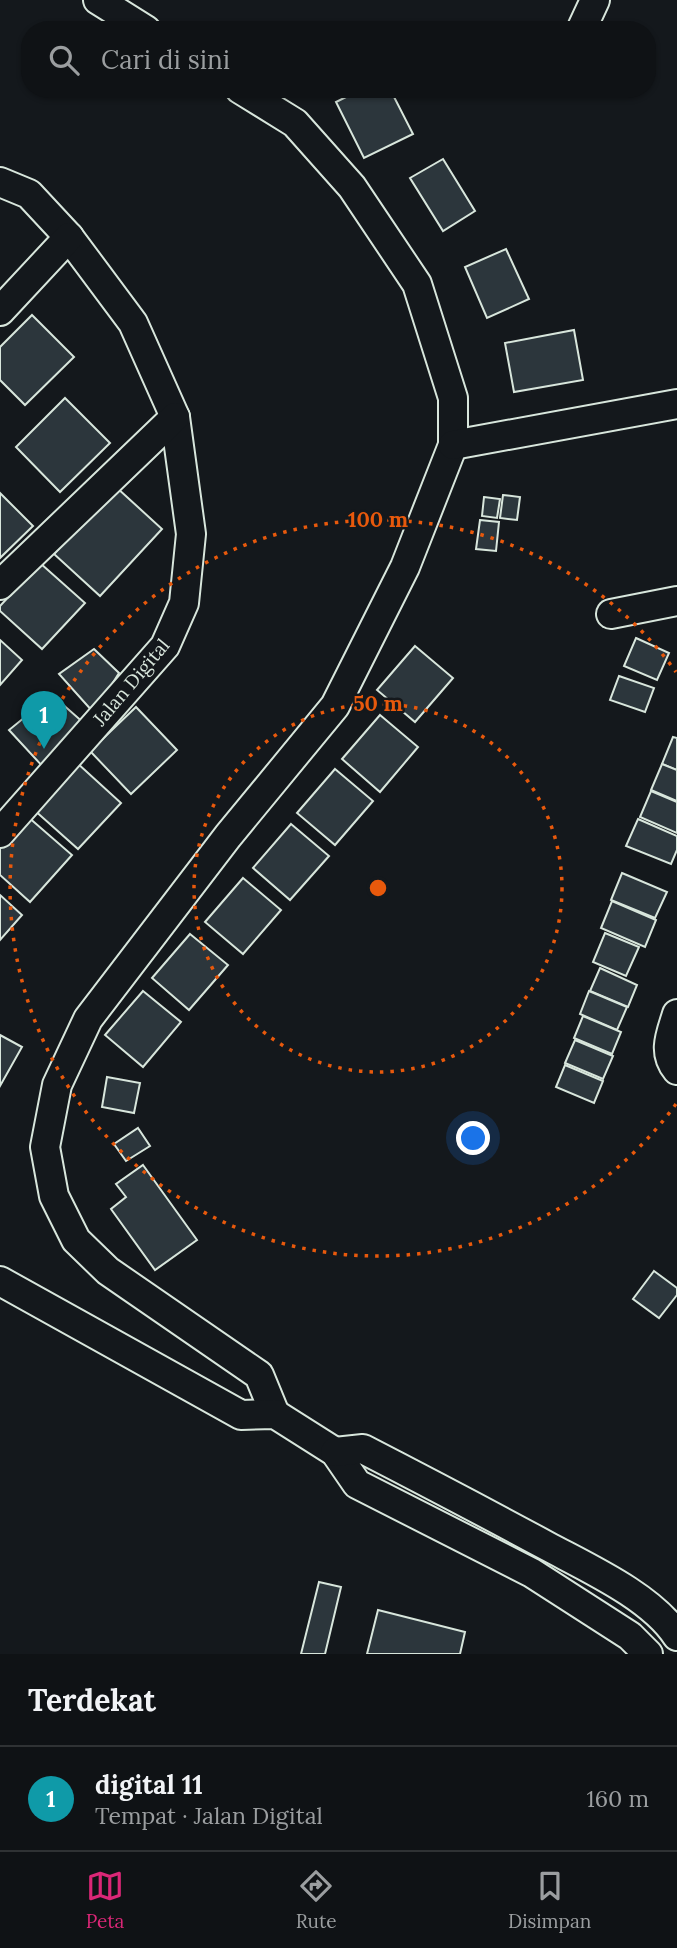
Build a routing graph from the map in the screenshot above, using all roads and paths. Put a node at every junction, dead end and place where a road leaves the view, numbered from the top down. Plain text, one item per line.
1 (98, 0) edge
2 (595, 0) edge
3 (132, 21) edge
4 (585, 21) edge
5 (255, 98) edge
6 (0, 181) edge
7 (69, 237) junction
8 (0, 311) edge
9 (677, 404) edge
10 (175, 417) junction
11 (453, 446) junction
12 (0, 585) edge
13 (677, 601) edge
14 (611, 614) dead end
15 (0, 833) edge
16 (677, 1014) edge
17 (677, 1070) edge
18 (0, 1281) edge
19 (275, 1414) junction
20 (335, 1452) junction
21 (544, 1544) junction
22 (532, 1573) junction
23 (677, 1636) edge
24 (648, 1654) edge

1 - 3 street
2 - 4 street
5 - 11 street
6 - 7 street, Jalan Digital
7 - 8 street
7 - 10 street, Jalan Digital
9 - 11 street
10 - 12 street
10 - 15 street, Jalan Digital
11 - 19 street
13 - 14 street
16 - 17 street
18 - 19 street
19 - 20 street
20 - 21 street
20 - 22 street
21 - 22 street
21 - 23 street
22 - 24 street

